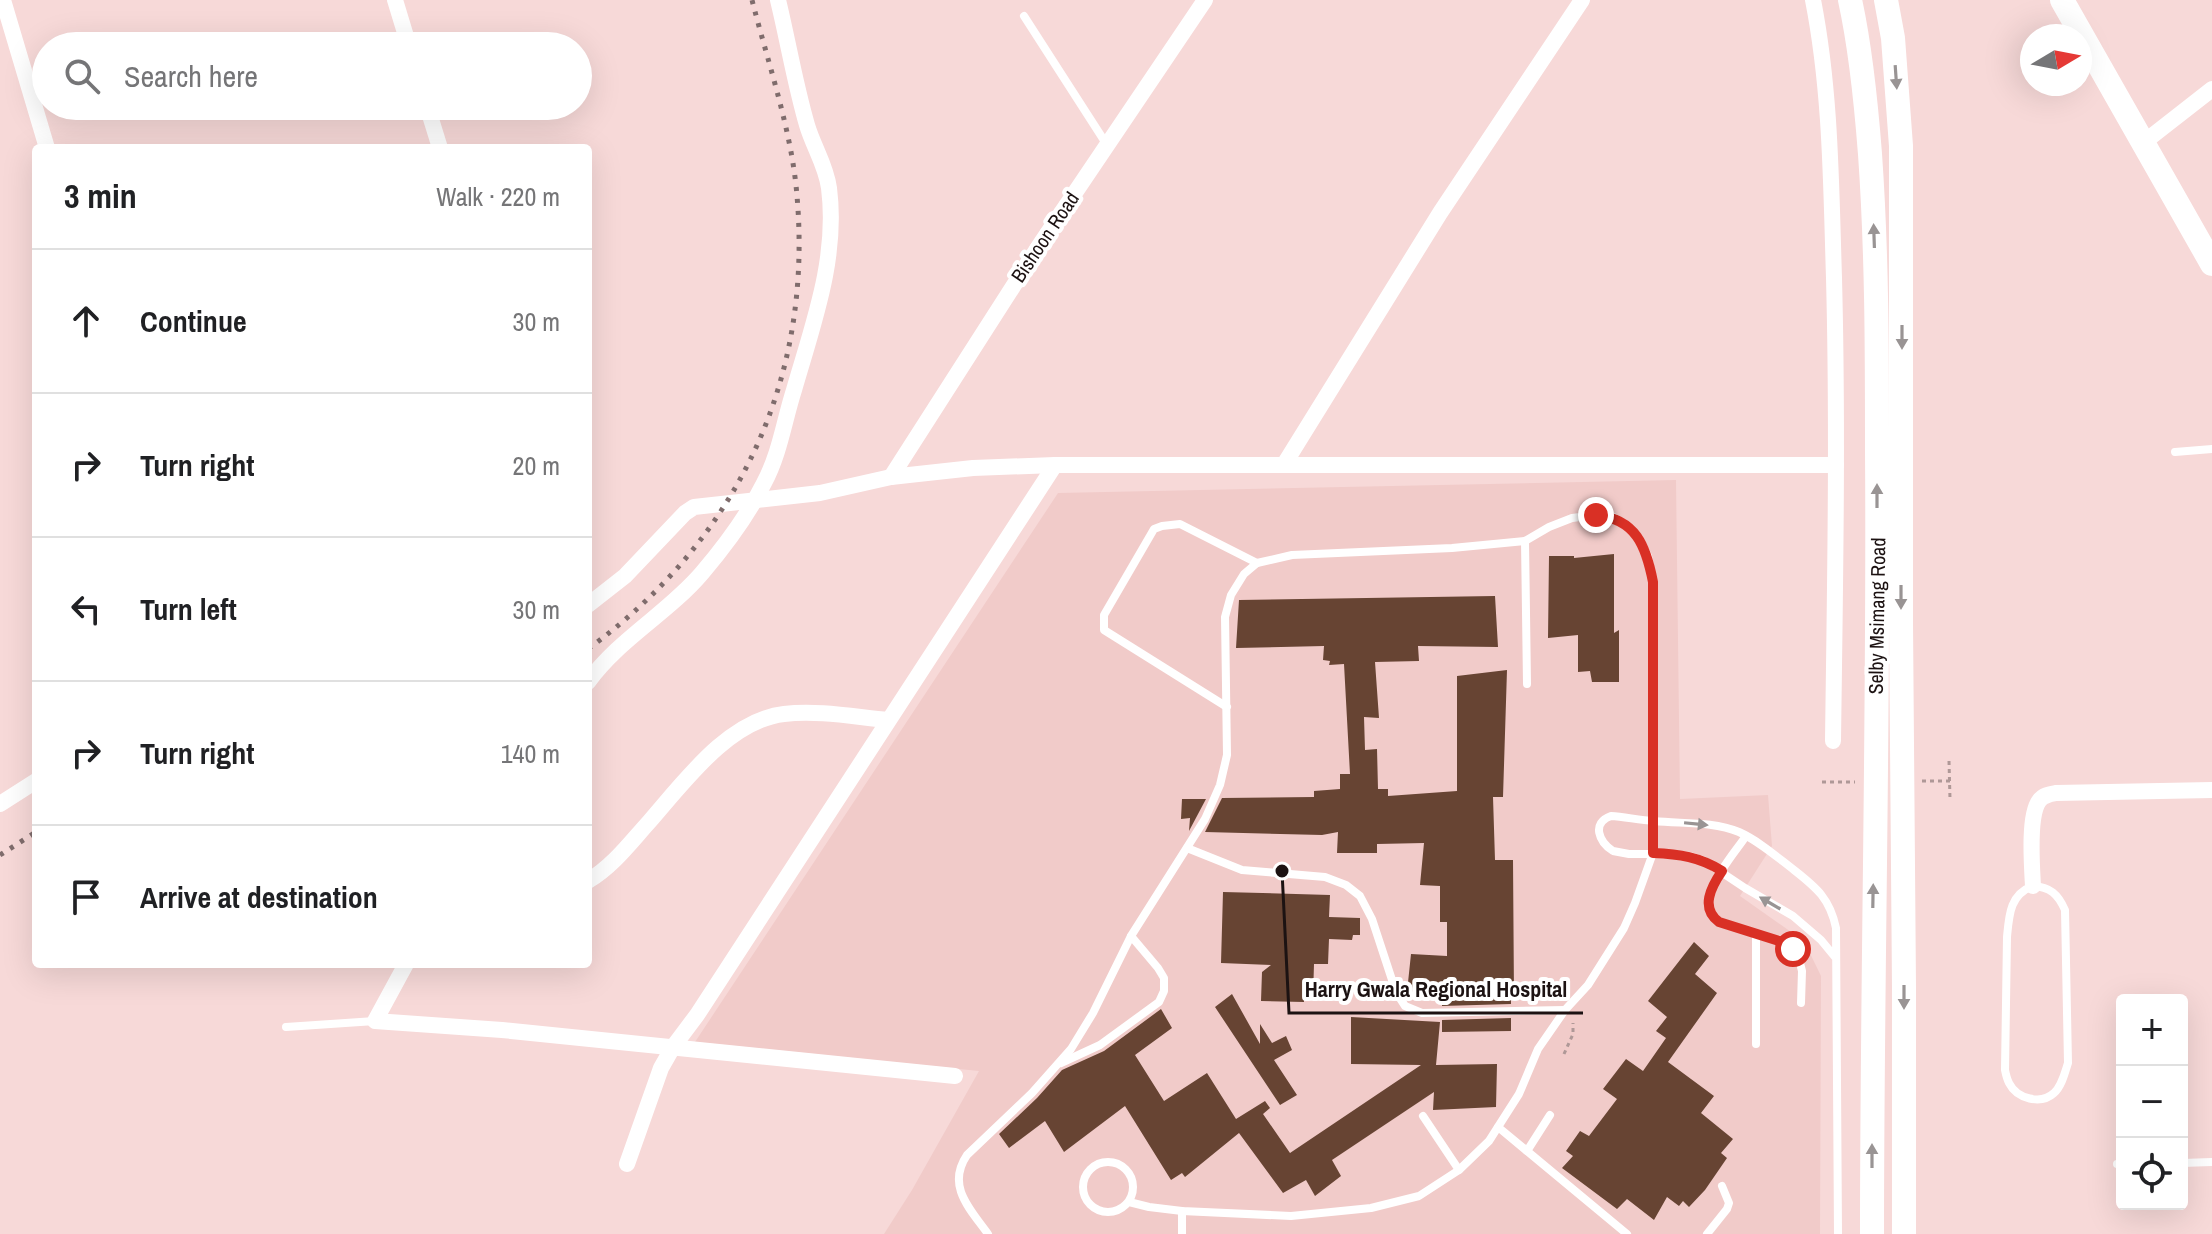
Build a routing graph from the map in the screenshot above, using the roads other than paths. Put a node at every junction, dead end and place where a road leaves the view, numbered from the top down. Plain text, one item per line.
1 (3, 0) edge
2 (395, 0) edge
3 (778, 0) edge
4 (1205, 0) edge
5 (1582, 0) edge
6 (1813, 0) edge
7 (1850, 0) edge
8 (1886, 0) edge
9 (2062, 0) edge
10 (1024, 16) dead end
11 (405, 32) edge
12 (2212, 89) edge
13 (32, 98) edge
14 (39, 120) edge
15 (431, 120) edge
16 (2143, 143) junction
17 (46, 144) edge
18 (439, 144) edge
19 (1107, 145) junction
20 (2212, 264) edge
21 (2212, 449) edge
22 (2175, 452) dead end
23 (1285, 463) junction
24 (1055, 465) junction
25 (1836, 465) junction
26 (891, 477) junction
27 (754, 501) junction
28 (1525, 541) junction
29 (1257, 563) junction
30 (592, 602) edge
31 (592, 678) edge
32 (1527, 684) dead end
33 (1227, 707) junction
34 (888, 720) junction
35 (1833, 741) dead end
36 (32, 784) edge
37 (2212, 790) edge
38 (0, 804) edge
39 (1652, 821) junction
40 (1746, 836) junction
41 (1187, 848) junction
42 (1653, 853) junction
43 (1722, 871) junction
44 (592, 878) edge
45 (2033, 886) junction
46 (1756, 934) junction
47 (1131, 936) junction
48 (1835, 957) junction
49 (404, 968) edge
50 (1801, 1003) dead end
51 (1568, 1007) junction
52 (375, 1021) junction
53 (286, 1027) dead end
54 (1756, 1044) dead end
55 (673, 1047) junction
56 (1055, 1066) junction
57 (955, 1076) dead end
58 (1550, 1115) dead end
59 (1423, 1116) dead end
60 (1498, 1127) junction
61 (1527, 1151) junction
62 (2212, 1162) edge
63 (2188, 1163) edge
64 (627, 1164) dead end
65 (1459, 1170) junction
66 (1722, 1186) dead end
67 (1129, 1202) junction
68 (1182, 1211) junction
69 (988, 1234) edge
70 (1182, 1234) edge
71 (1627, 1234) edge
72 (1707, 1234) edge
73 (1838, 1234) edge
74 (1872, 1234) edge
75 (1904, 1234) edge

1 - 13 street
2 - 11 street
3 - 27 street
4 - 19 street, Bishoon Road
5 - 23 street
6 - 25 street
74 -> 7 main road, Selby Msimang Road
8 -> 75 main road, Selby Msimang Road
9 - 16 main road
10 - 19 lane
12 - 16 street
14 - 17 street
15 - 18 street
16 - 20 main road
19 - 26 street, Bishoon Road
21 - 22 lane
23 - 24 street
23 - 25 street
24 - 26 street
24 - 34 street
25 - 35 street
26 - 27 street
27 - 30 street
27 - 31 street
28 - 29 lane
28 - 32 lane
28 - 39 lane
29 - 33 lane
29 - 33 lane
33 - 41 lane
34 - 44 street
34 - 55 street
36 - 38 street
37 - 45 street
39 -> 40 lane
39 - 42 lane
39 - 42 lane
40 - 43 lane
40 - 48 lane
41 - 47 lane
41 - 51 lane
42 - 43 lane
42 - 51 lane
43 - 46 lane
48 -> 43 lane
45 - 45 lane
46 - 50 lane
46 - 54 lane
47 - 56 lane
47 - 56 lane
48 - 73 lane
49 - 52 street
51 - 60 lane
52 - 53 lane
52 - 55 street
55 - 57 street
55 - 64 street
56 - 69 lane
58 - 61 lane
59 - 65 lane
60 - 61 lane
60 - 65 lane
61 - 71 lane
62 - 63 lane
65 - 68 lane
66 - 72 lane
67 - 67 lane
67 - 68 lane
68 - 70 lane

